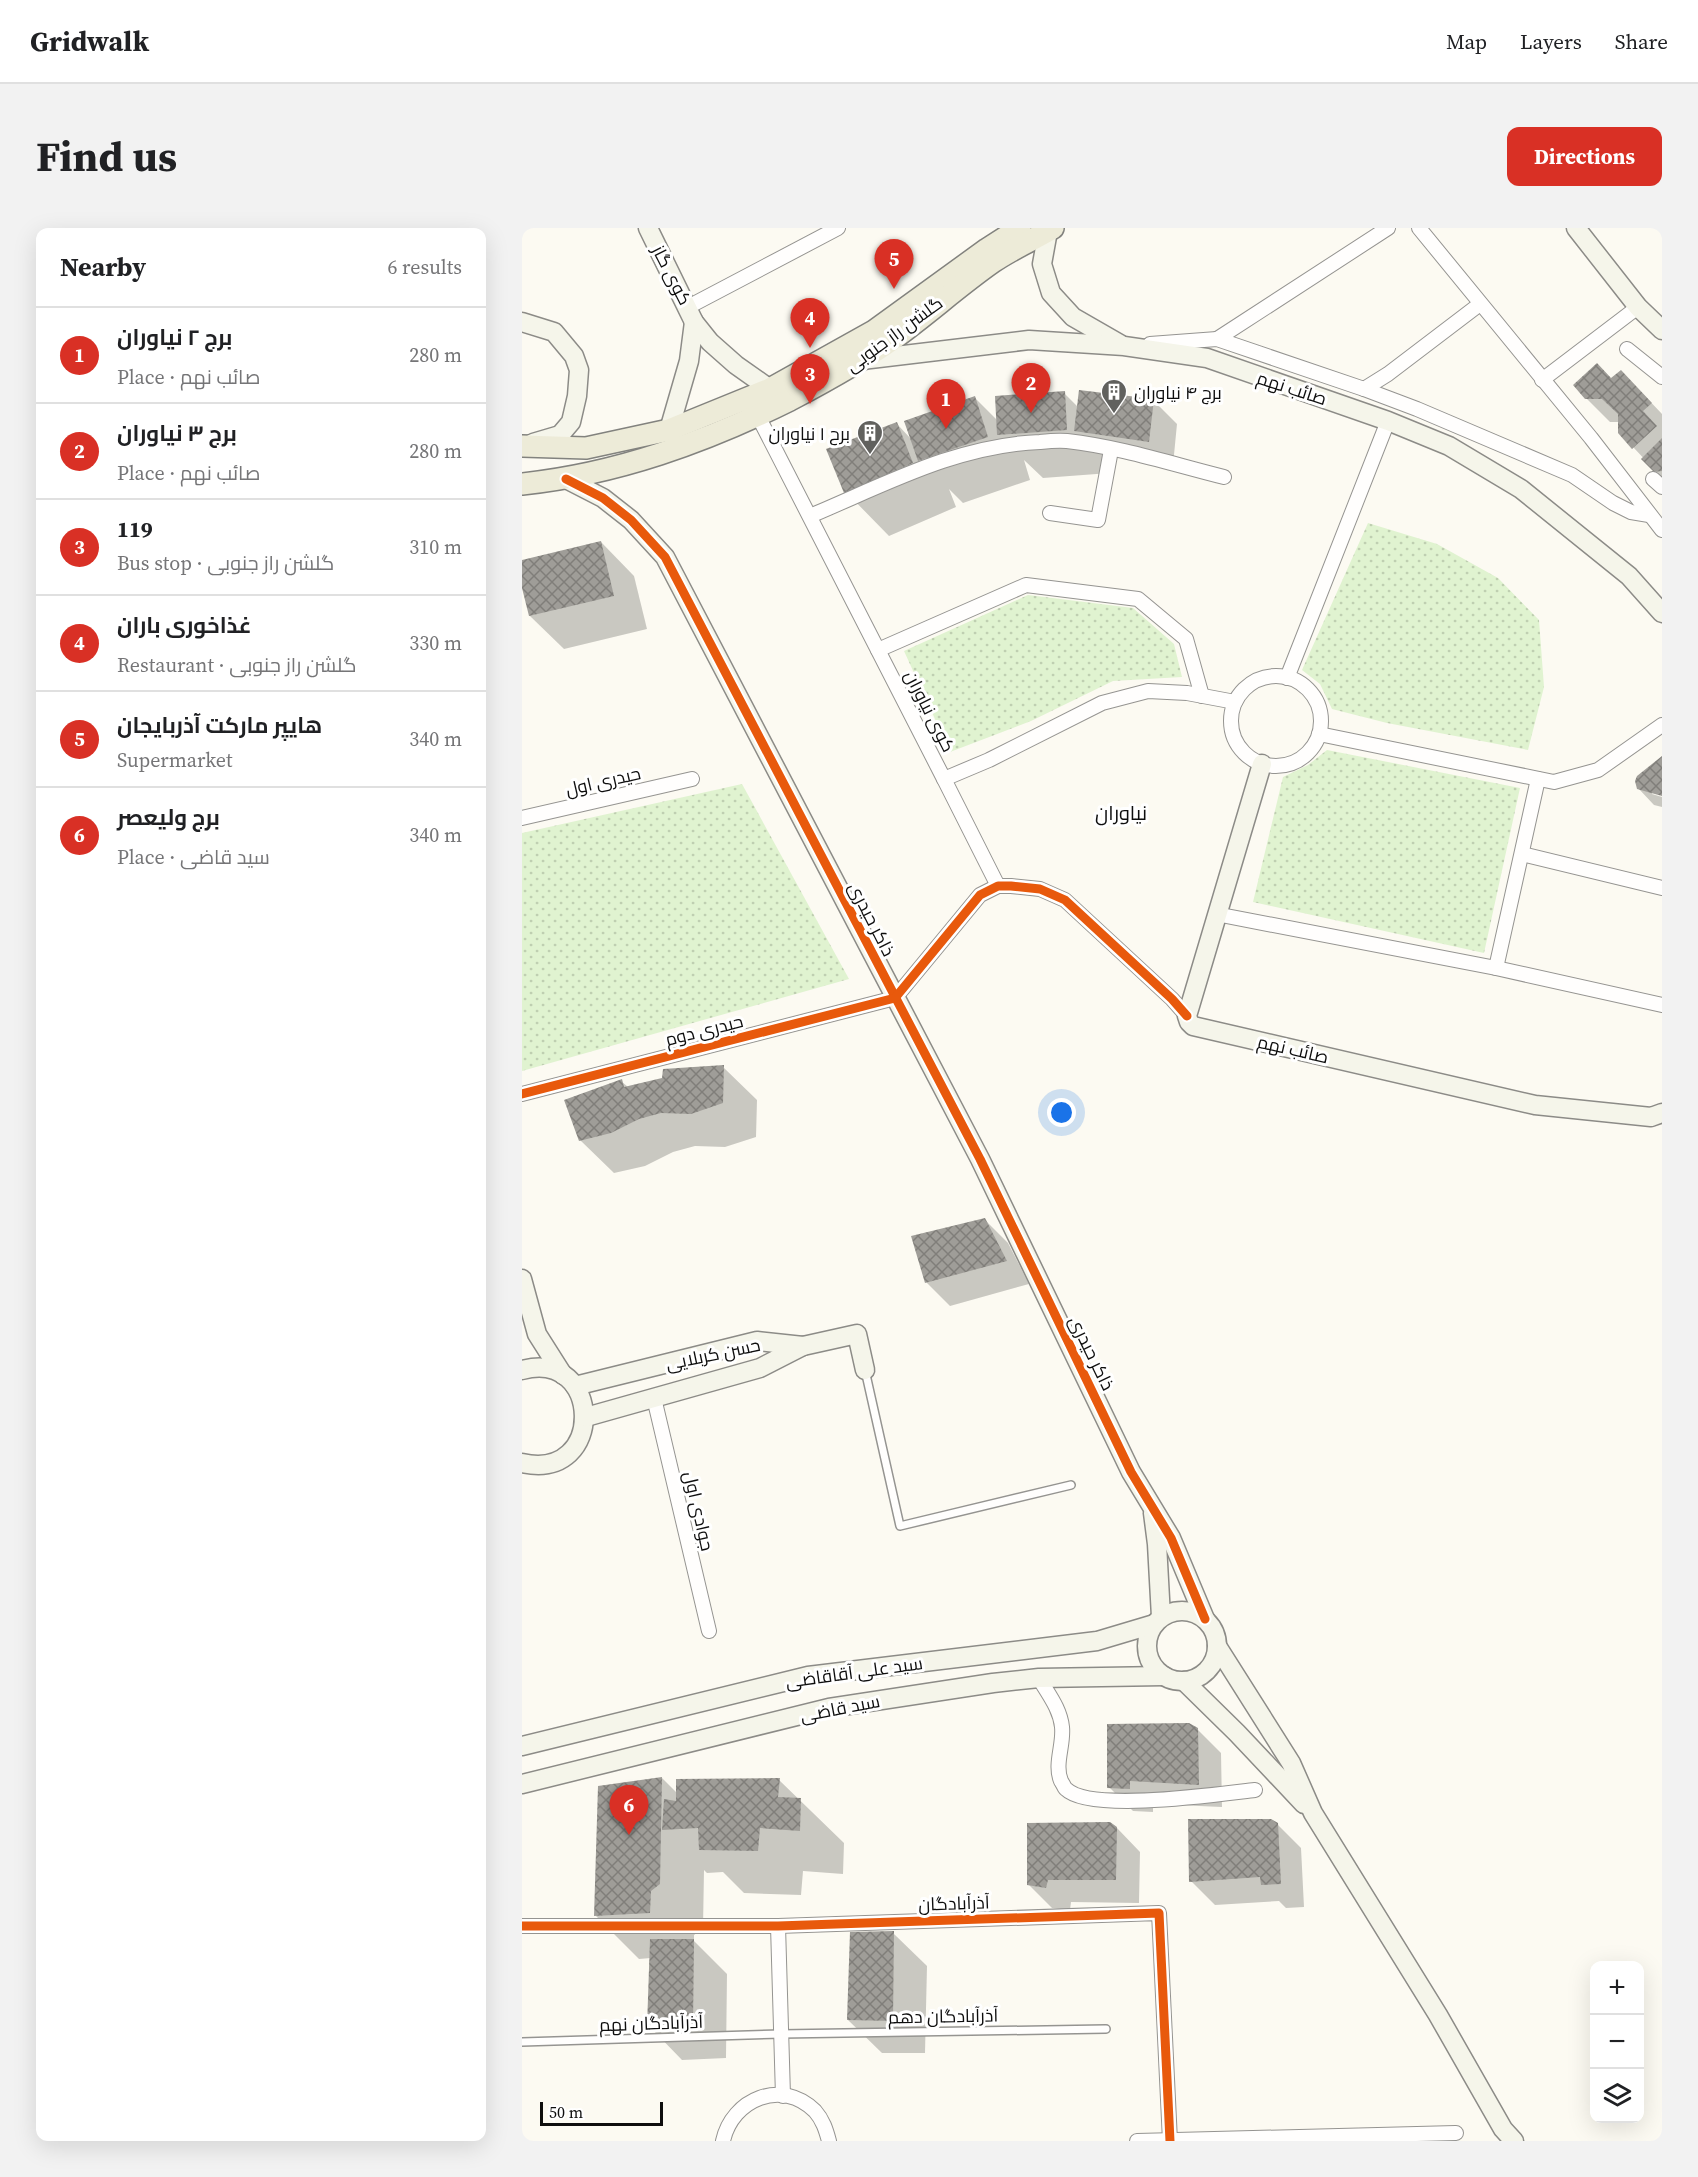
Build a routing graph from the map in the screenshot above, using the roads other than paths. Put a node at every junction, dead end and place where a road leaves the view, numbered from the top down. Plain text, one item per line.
1 (648, 228) edge
2 (838, 228) edge
3 (1020, 228) edge
4 (1388, 228) edge
5 (1419, 228) edge
6 (1576, 228) edge
7 (1050, 230) edge
8 (1480, 304) junction
9 (1638, 307) junction
10 (691, 314) junction
11 (522, 322) edge
12 (1662, 330) edge
13 (1216, 339) junction
14 (1124, 346) junction
15 (1627, 349) dead end
16 (860, 361) junction
17 (1662, 377) edge
18 (1542, 380) junction
19 (770, 389) junction
20 (1364, 389) junction
21 (758, 416) junction
22 (1388, 421) junction
23 (669, 430) junction
24 (522, 446) edge
25 (1111, 450) junction
26 (1224, 477) dead end
27 (566, 479) junction
28 (522, 484) edge
29 (1050, 513) dead end
30 (1649, 515) junction
31 (810, 516) junction
32 (1662, 530) edge
33 (1662, 613) edge
34 (878, 650) junction
35 (1287, 678) junction
36 (1202, 696) junction
37 (1235, 702) junction
38 (1662, 725) edge
39 (1319, 734) junction
40 (1262, 764) junction
41 (692, 779) dead end
42 (944, 779) junction
43 (1538, 779) junction
44 (522, 818) edge
45 (1522, 854) junction
46 (998, 886) junction
47 (1662, 888) edge
48 (1216, 914) junction
49 (1496, 968) junction
50 (894, 998) junction
51 (1662, 1005) edge
52 (1187, 1016) junction
53 (522, 1094) edge
54 (1662, 1113) edge
55 (522, 1279) edge
56 (803, 1346) junction
57 (522, 1370) edge
58 (865, 1370) joint
59 (569, 1381) junction
60 (654, 1398) junction
61 (586, 1417) junction
62 (522, 1462) edge
63 (1071, 1485) dead end
64 (1152, 1508) junction
65 (1205, 1619) junction
66 (1158, 1620) junction
67 (709, 1631) dead end
68 (1217, 1646) junction
69 (1037, 1648) junction
70 (1164, 1676) junction
71 (1039, 1678) junction
72 (1184, 1681) junction
73 (522, 1746) edge
74 (522, 1784) edge
75 (1255, 1790) dead end
76 (1313, 1814) junction
77 (522, 1926) edge
78 (778, 1926) junction
79 (1106, 2028) dead end
80 (781, 2034) junction
81 (522, 2042) edge
82 (783, 2096) junction
83 (1456, 2133) dead end
84 (1505, 2137) edge
85 (723, 2141) edge
86 (829, 2141) edge
87 (1137, 2141) edge
88 (1170, 2141) edge

1 - 10 street, کوی گاز
2 - 10 street
3 - 19 main road, گلشن راز جنوبی
4 - 13 street
5 - 8 street
6 - 9 street
7 - 14 street
7 - 16 main road, گلشن راز جنوبی
8 - 18 street
8 - 20 street
9 - 12 street
9 - 18 street
10 - 19 street, کوی گاز
10 - 23 street
11 - 24 street
13 - 14 street
13 - 20 street
14 - 16 street, صائب نهم
14 - 22 street, صائب نهم
15 - 17 street
16 - 21 main road, گلشن راز جنوبی
18 - 30 street
19 - 23 main road, گلشن راز جنوبی
20 - 30 street
21 - 27 main road, گلشن راز جنوبی
21 - 31 street, کوی نیاوران
22 - 33 street, صائب نهم
22 - 35 street
23 - 24 main road, گلشن راز جنوبی
25 - 26 street
25 - 29 street
25 - 31 street
27 - 28 main road, گلشن راز جنوبی
27 - 50 street, ذاکر حیدری
30 - 32 street
31 - 34 street, کوی نیاوران
34 - 36 street
34 - 42 street, کوی نیاوران
35 - 37 street
35 - 39 street
36 - 37 street, کوی نیاوران
36 - 42 street, کوی نیاوران
37 - 40 street
38 - 43 street
39 - 40 street
39 - 43 street
40 - 48 street
41 - 44 street, حیدری اول
42 - 46 street
43 - 45 street
45 - 47 street
45 - 49 street
46 - 50 street
46 - 52 street
48 - 49 street
48 - 52 street
49 - 51 street
50 - 53 street, حیدری دوم
50 - 64 street, ذاکر حیدری
52 - 54 street, صائب نهم
55 - 59 street
56 - 58 street
56 - 59 street, حسن کربلایی
56 - 60 street, حسن کربلایی
57 - 59 street
58 - 63 lane
59 - 61 street
60 - 61 street, حسن کربلایی
60 - 67 street, جوادی اول
61 - 62 street
64 - 65 street, ذاکر حیدری
64 - 66 street
65 - 66 street
65 - 68 street
66 - 69 street, سید علی آقاقاضی
66 - 70 street
68 - 72 street
68 - 76 street
69 - 71 street
69 - 73 street, سید علی آقاقاضی
70 - 71 street, سید قاضی
70 - 72 street
71 - 74 street, سید قاضی
71 - 75 street
72 - 76 street
76 - 84 street
77 - 78 street, آذرآبادگان
78 - 80 street
78 - 88 street, آذرآبادگان
79 - 80 lane, آذرآبادگان دهم
80 - 81 lane, آذرآبادگان نهم
80 - 82 street
82 - 85 street
82 - 86 street
83 - 88 street
87 - 88 street

